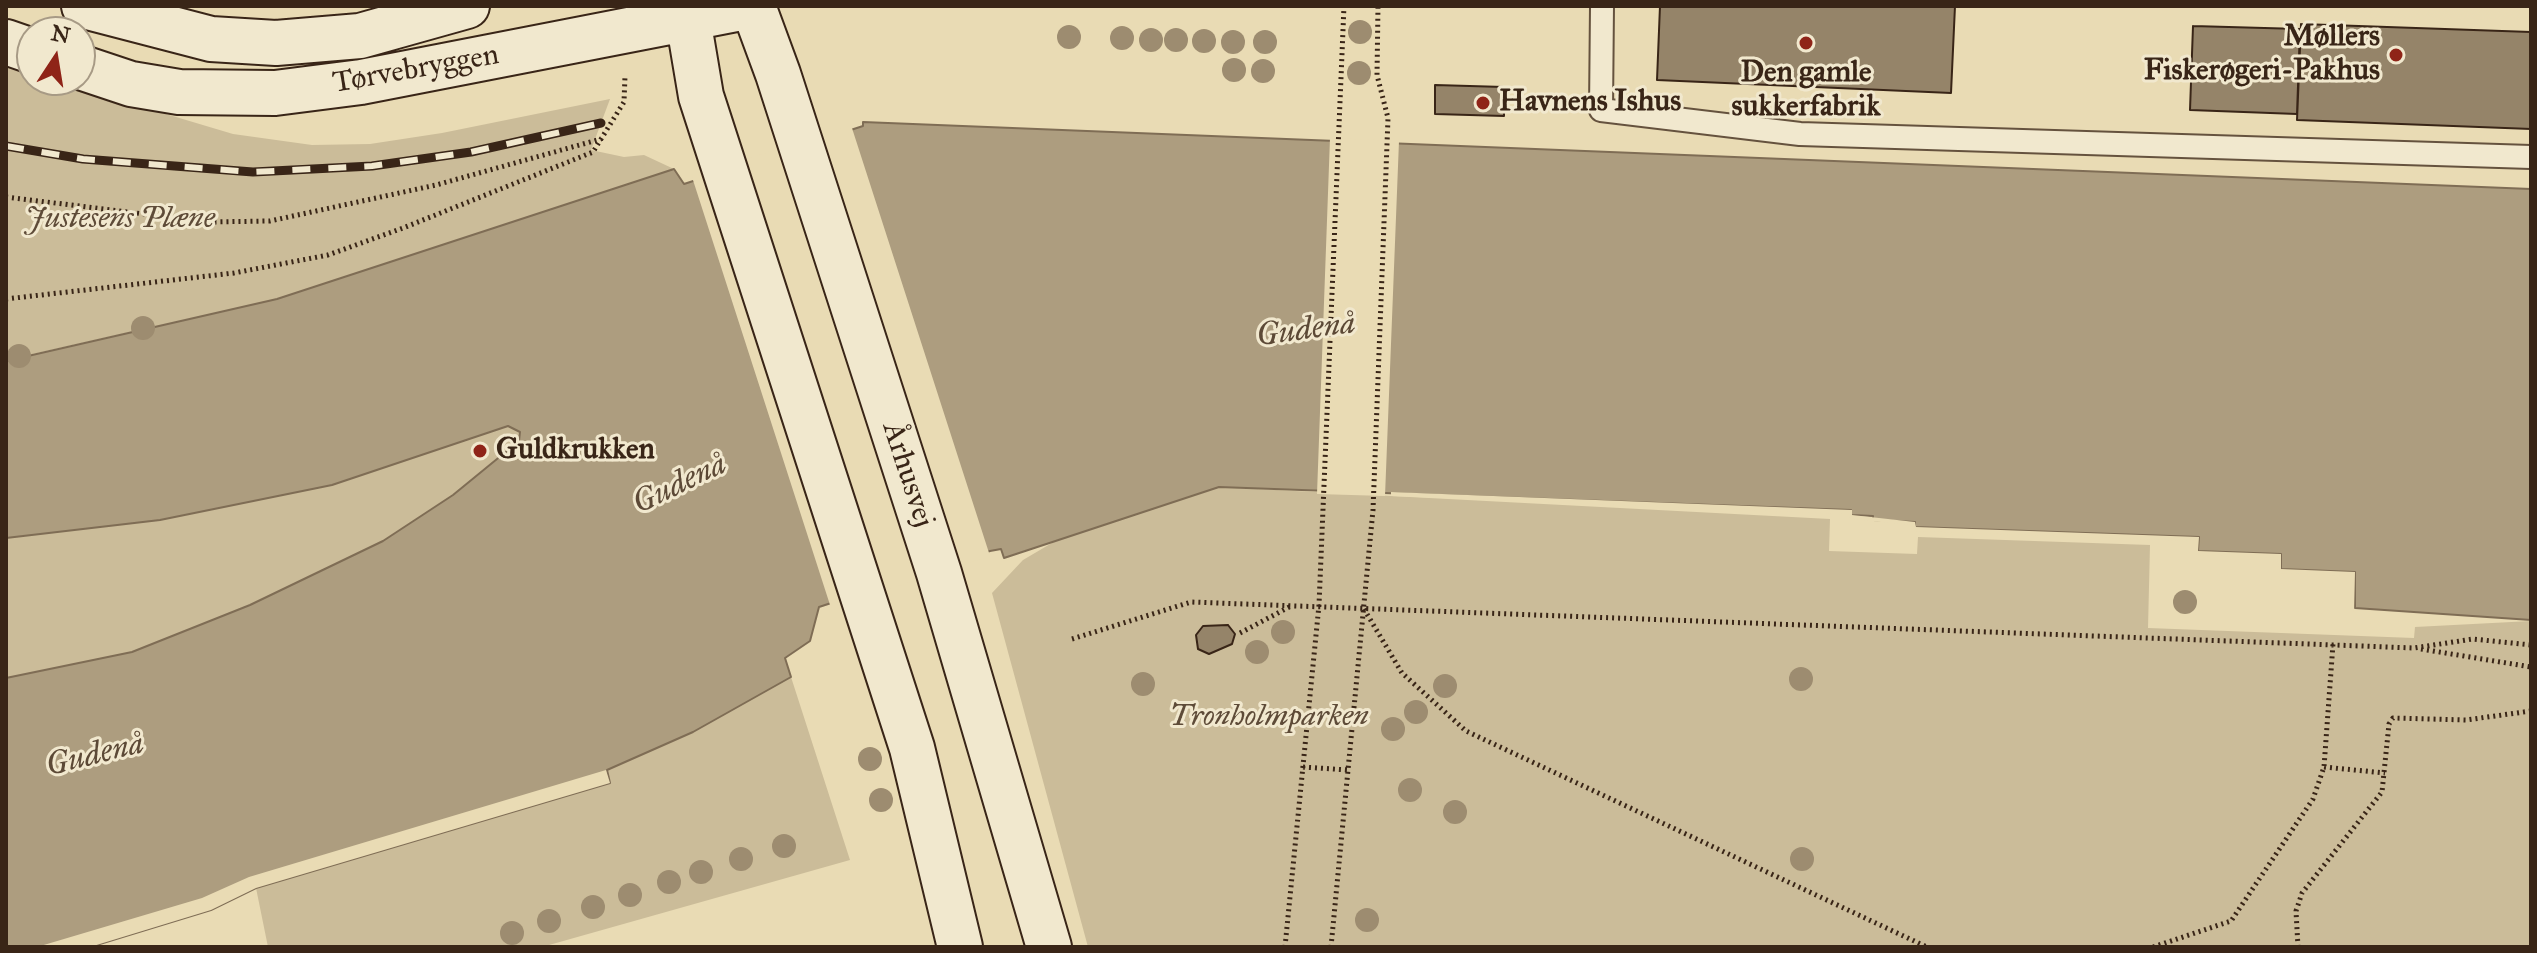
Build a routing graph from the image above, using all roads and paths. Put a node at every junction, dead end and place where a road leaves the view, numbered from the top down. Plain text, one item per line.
1 (84, 6) edge
2 (467, 6) edge
3 (753, 6) edge
4 (1344, 6) edge
5 (1378, 6) edge
6 (1602, 6) edge
7 (690, 13) edge
8 (96, 72) edge
9 (624, 102) dead end
10 (601, 138) junction
11 (2531, 157) edge
12 (6, 197) edge
13 (6, 299) edge
14 (1294, 604) junction
15 (1319, 605) junction
16 (1364, 608) junction
17 (1240, 633) dead end
18 (1072, 639) dead end
19 (2333, 644) junction
20 (2531, 645) edge
21 (2414, 648) junction
22 (2531, 667) edge
23 (2531, 711) edge
24 (1303, 767) junction
25 (2324, 767) junction
26 (1348, 770) junction
27 (2385, 773) junction
28 (960, 947) edge
29 (1049, 947) edge
30 (1285, 947) edge
31 (1331, 947) edge
32 (1927, 947) edge
33 (2153, 947) edge
34 (2298, 947) edge

1 - 2 main road, Tørvebryggen
3 - 7 main road, Tørvebryggen
3 - 29 main road, Århusvej
4 - 15 path
5 - 16 path
6 - 11 lane
7 - 8 main road, Tørvebryggen
7 - 28 main road
9 - 10 path
10 - 12 path
10 - 13 path
14 - 15 path
14 - 17 path
14 - 18 path
15 - 16 path
15 - 24 path
16 - 19 path
16 - 26 path
16 - 32 path
19 - 21 path
19 - 25 path
20 - 21 path
21 - 22 path
23 - 27 path
24 - 26 path
24 - 30 path
25 - 27 path
25 - 33 path
26 - 31 path
27 - 34 path

